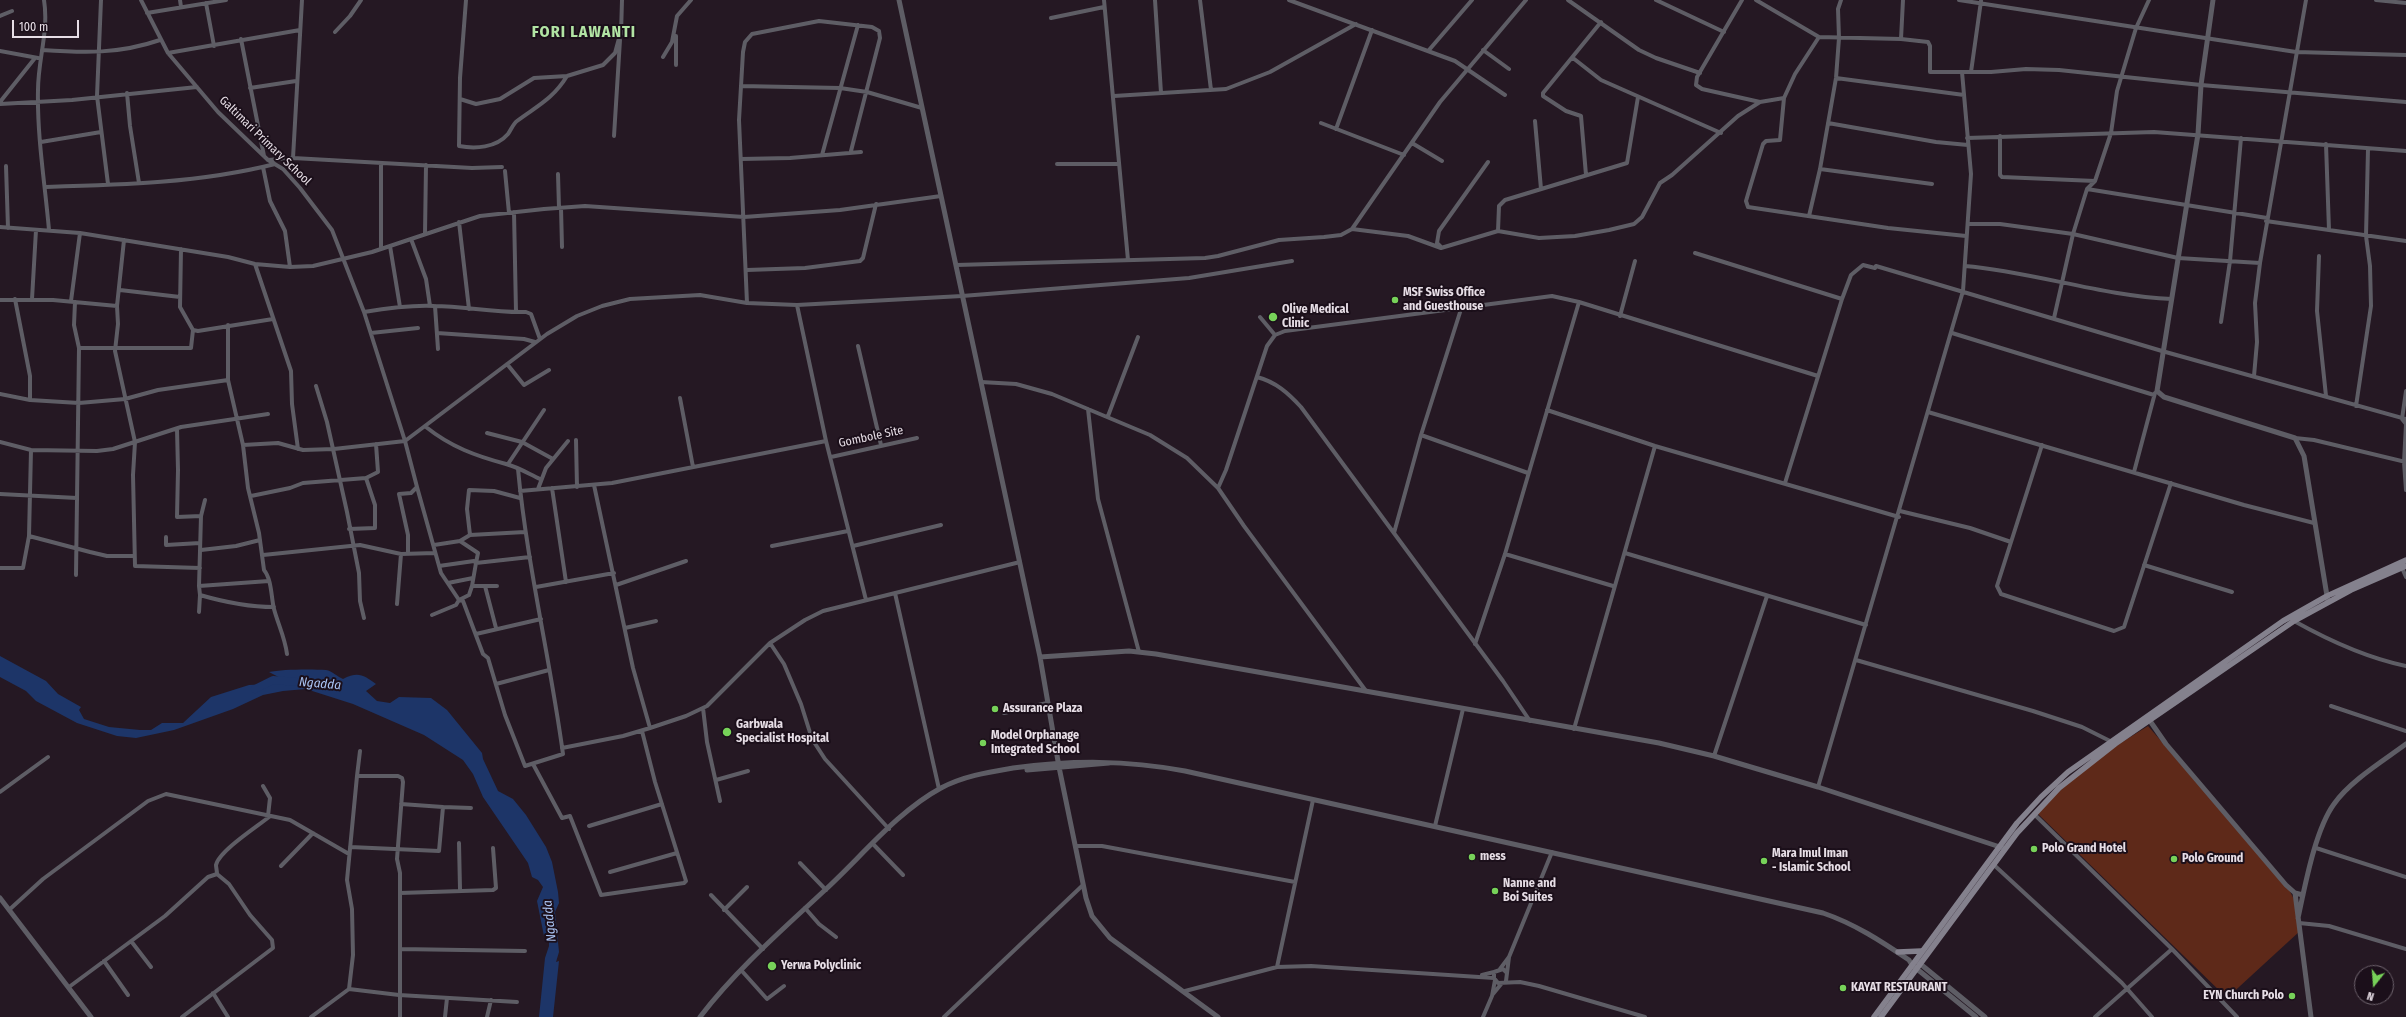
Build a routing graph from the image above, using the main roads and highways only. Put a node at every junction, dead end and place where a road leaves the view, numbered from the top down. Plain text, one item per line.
1 (2406, 560) edge
2 (2404, 567) edge
3 (2328, 599) junction
4 (2148, 719) junction
5 (2002, 848) junction
6 (1921, 951) junction
7 (1898, 952) road end
8 (1915, 963) junction
9 (1874, 1017) edge
10 (1881, 1017) edge

1 - 3 main road
2 - 3 main road
3 - 4 main road
3 - 4 main road
4 - 5 main road
4 - 5 main road
5 - 6 main road
5 - 8 main road
6 - 7 main road
6 - 8 main road
8 - 9 main road
8 - 10 main road

